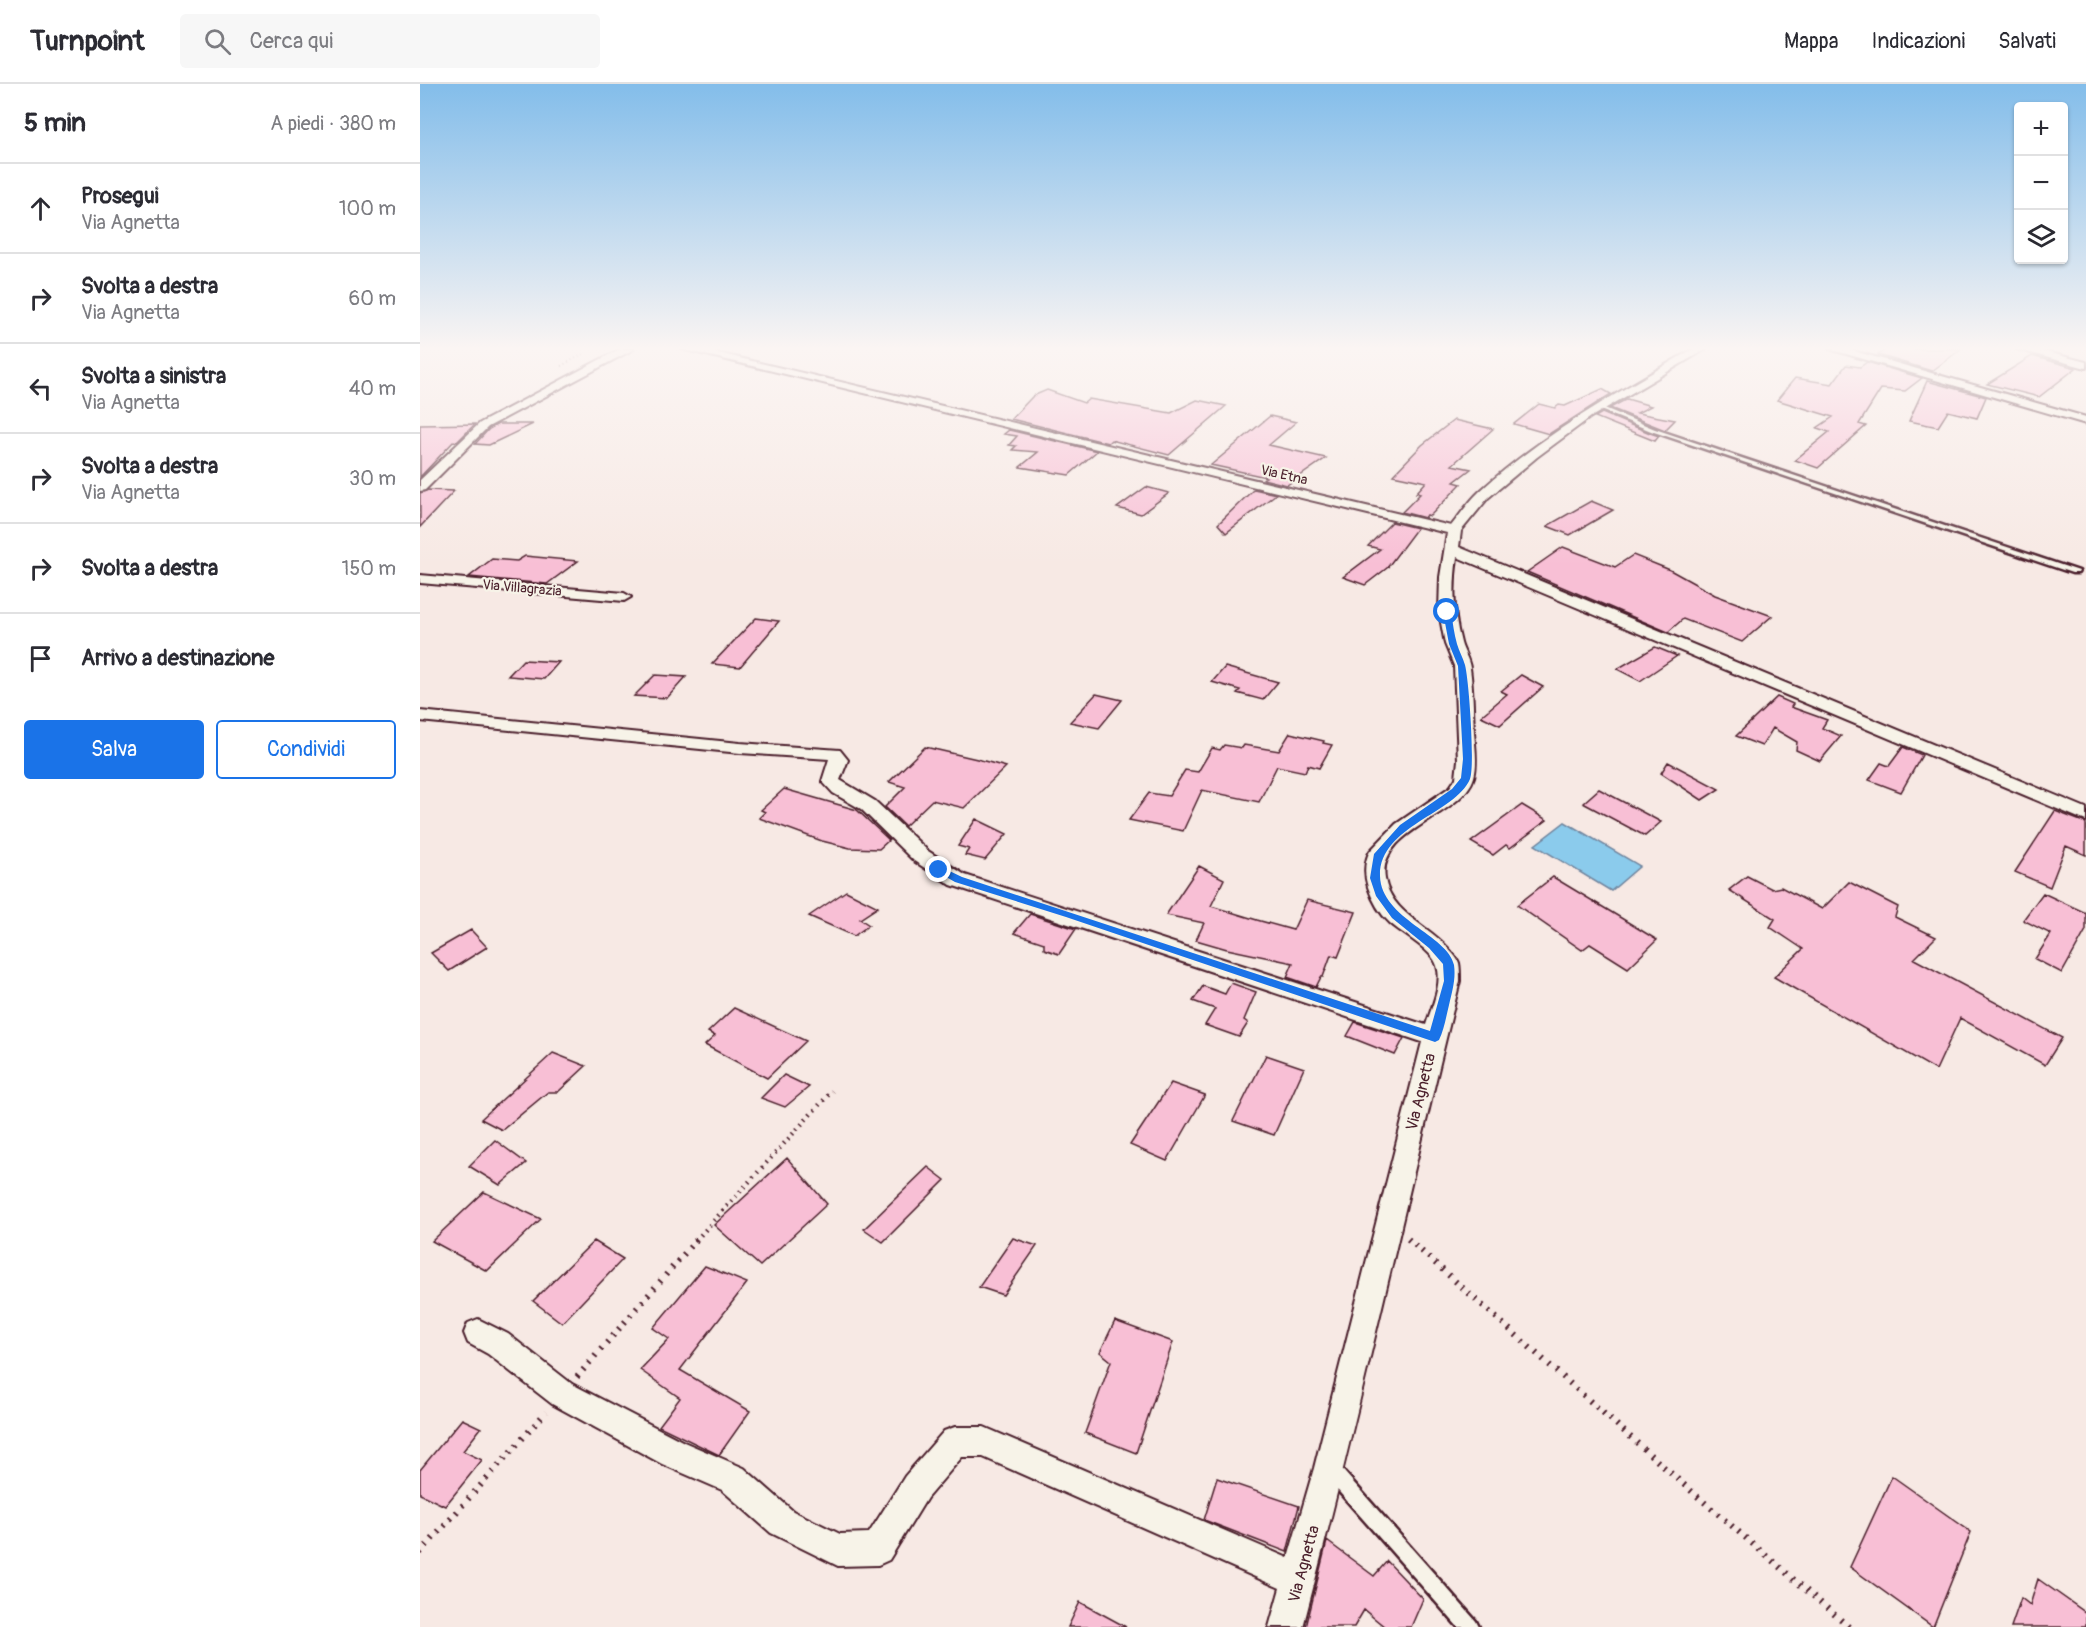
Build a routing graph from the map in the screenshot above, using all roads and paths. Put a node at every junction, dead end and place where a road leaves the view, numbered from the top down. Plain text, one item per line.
1 (493, 421) edge
2 (975, 421) edge
3 (1581, 421) edge
4 (1631, 421) edge
5 (420, 487) edge
6 (1453, 540) junction
7 (2075, 571) dead end
8 (420, 579) edge
9 (624, 597) dead end
10 (420, 716) edge
11 (2086, 815) edge
12 (1435, 1037) junction
13 (832, 1091) dead end
14 (1388, 1221) junction
15 (478, 1333) dead end
16 (562, 1394) junction
17 (1329, 1468) junction
18 (420, 1553) edge
19 (1300, 1580) junction
20 (1286, 1627) edge
21 (1470, 1627) edge
22 (1849, 1627) edge

1 - 5 street
2 - 6 street, Via Etna
3 - 6 street
4 - 7 lane
6 - 11 street, Via Etna
6 - 12 street, Via Agnetta
8 - 9 street, Via Villagrazia
10 - 12 street
12 - 14 street, Via Agnetta
13 - 16 path
14 - 17 street, Via Agnetta
14 - 22 path
15 - 16 street
16 - 18 path
16 - 19 street
17 - 19 street, Via Agnetta
17 - 21 lane
19 - 20 street, Via Agnetta

